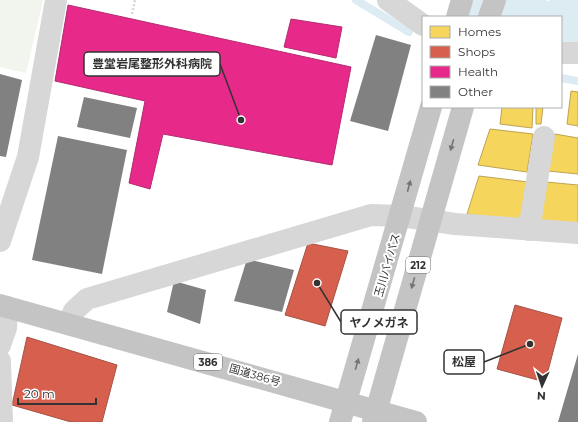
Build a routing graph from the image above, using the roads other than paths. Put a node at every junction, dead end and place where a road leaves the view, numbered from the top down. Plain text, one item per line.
1 (56, 0) edge
2 (388, 0) edge
3 (462, 0) edge
4 (495, 0) edge
5 (457, 16) edge
6 (489, 16) edge
7 (422, 24) edge
8 (562, 53) edge
9 (578, 53) edge
10 (431, 108) edge
11 (463, 108) edge
12 (544, 137) dead end
13 (401, 216) junction
14 (431, 221) junction
15 (529, 230) junction
16 (578, 233) edge
17 (0, 241) edge
18 (2, 307) edge
19 (68, 324) junction
20 (0, 345) edge
21 (0, 361) edge
22 (344, 412) edge
23 (374, 416) edge
24 (2, 422) edge
25 (416, 422) edge

1 - 17 street
2 - 7 street
3 - 5 highway
4 - 6 highway
8 - 9 street
13 -> 10 highway, 玉川バイパス / 212
11 -> 14 highway, 212
12 - 15 street
13 - 14 street
13 - 19 street
22 -> 13 highway, 玉川バイパス / 212
14 - 15 street
14 -> 23 highway, 212
15 - 16 street
18 - 19 highway, 国道386号 / 386
18 - 20 street
19 - 22 highway, 国道386号 / 386
21 - 24 street
22 - 23 highway, 国道386号 / 386
23 - 25 highway, 国道386号 / 386

